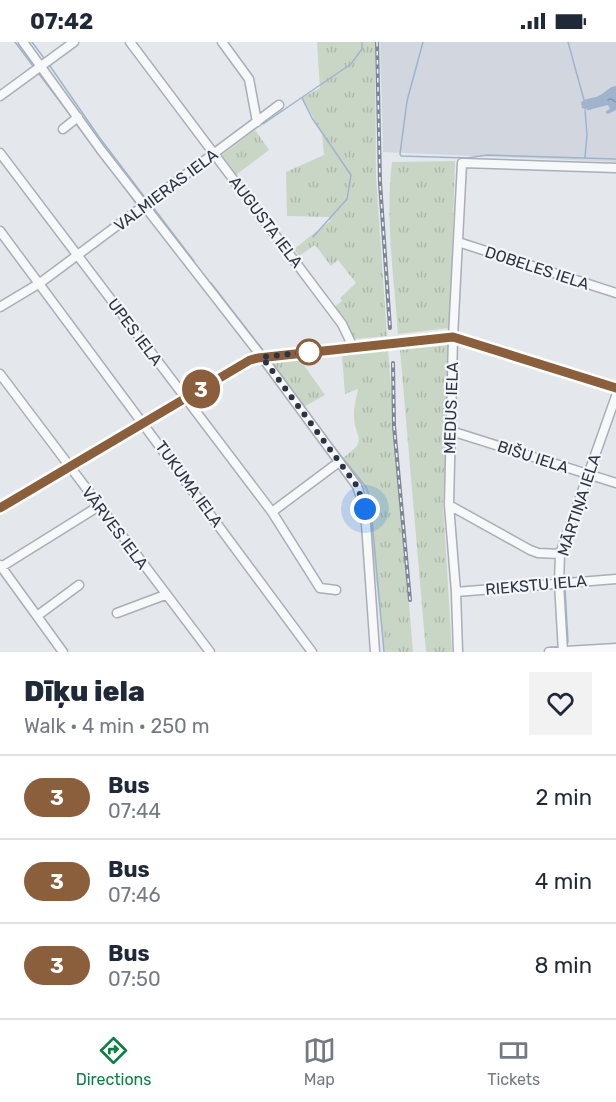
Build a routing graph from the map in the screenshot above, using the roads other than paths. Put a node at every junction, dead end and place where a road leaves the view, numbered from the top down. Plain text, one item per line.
1 (23, 42) edge
2 (74, 42) edge
3 (130, 42) edge
4 (222, 42) edge
5 (41, 66) junction
6 (0, 96) edge
7 (279, 105) dead end
8 (78, 117) junction
9 (257, 122) junction
10 (63, 129) dead end
11 (0, 153) edge
12 (215, 154) junction
13 (616, 168) edge
14 (146, 205) junction
15 (0, 231) edge
16 (458, 243) junction
17 (77, 256) junction
18 (40, 283) junction
19 (616, 293) edge
20 (0, 308) edge
21 (453, 337) junction
22 (353, 347) junction
23 (262, 357) junction
24 (0, 374) edge
25 (616, 388) edge
26 (616, 396) edge
27 (185, 399) junction
28 (144, 423) junction
29 (451, 431) junction
30 (339, 462) junction
31 (69, 466) junction
32 (588, 474) junction
33 (616, 483) edge
34 (449, 505) junction
35 (99, 507) junction
36 (0, 508) edge
37 (272, 512) junction
38 (560, 554) junction
39 (1, 566) edge
40 (616, 579) edge
41 (559, 583) junction
42 (79, 585) dead end
43 (336, 590) dead end
44 (456, 592) junction
45 (165, 595) junction
46 (117, 613) dead end
47 (37, 616) junction
48 (616, 648) edge
49 (63, 652) edge
50 (210, 652) edge
51 (312, 652) edge
52 (375, 652) edge
53 (458, 652) edge
54 (549, 652) edge
55 (563, 652) edge

1 - 5 street
2 - 5 street
3 - 12 street, AUGUSTA IELA
4 - 9 street
5 - 6 street
5 - 8 street
7 - 9 street, VALMIERAS IELA
8 - 10 street
8 - 14 street
9 - 12 street, VALMIERAS IELA
11 - 17 street, UPES IELA
12 - 14 street, VALMIERAS IELA
12 - 22 street, AUGUSTA IELA
13 - 16 street, MEDUS IELA
14 - 17 street, VALMIERAS IELA
14 - 23 street
15 - 18 street, TUKUMA IELA
16 - 19 street, DOBELES IELA
16 - 21 street, MEDUS IELA
17 - 18 street, VALMIERAS IELA
17 - 27 street, UPES IELA
18 - 20 street, VALMIERAS IELA
18 - 28 street, TUKUMA IELA
21 - 22 street
21 - 25 street
21 - 29 street, MEDUS IELA
22 - 23 street
23 - 27 street
23 - 30 street
24 - 31 street, VĀRVES IELA
26 - 32 street, MĀRTIŅA IELA
27 - 28 street
27 - 37 street, UPES IELA
28 - 31 street
28 - 51 street, TUKUMA IELA
29 - 32 street, BIŠU IELA
29 - 34 street, MEDUS IELA
30 - 37 street
30 - 52 street
31 - 35 street, VĀRVES IELA
31 - 36 street
32 - 33 street, BIŠU IELA
32 - 38 street, MĀRTIŅA IELA
34 - 38 street
34 - 44 street, MEDUS IELA
35 - 39 street
35 - 45 street, VĀRVES IELA
37 - 43 street, UPES IELA
38 - 41 street, MĀRTIŅA IELA
39 - 47 street
40 - 41 street, RIEKSTU IELA
41 - 44 street, RIEKSTU IELA
41 - 55 street, MĀRTIŅA IELA
42 - 47 street
44 - 53 street, MEDUS IELA
45 - 46 street
45 - 50 street, VĀRVES IELA
47 - 49 street
48 - 55 street
54 - 55 street

